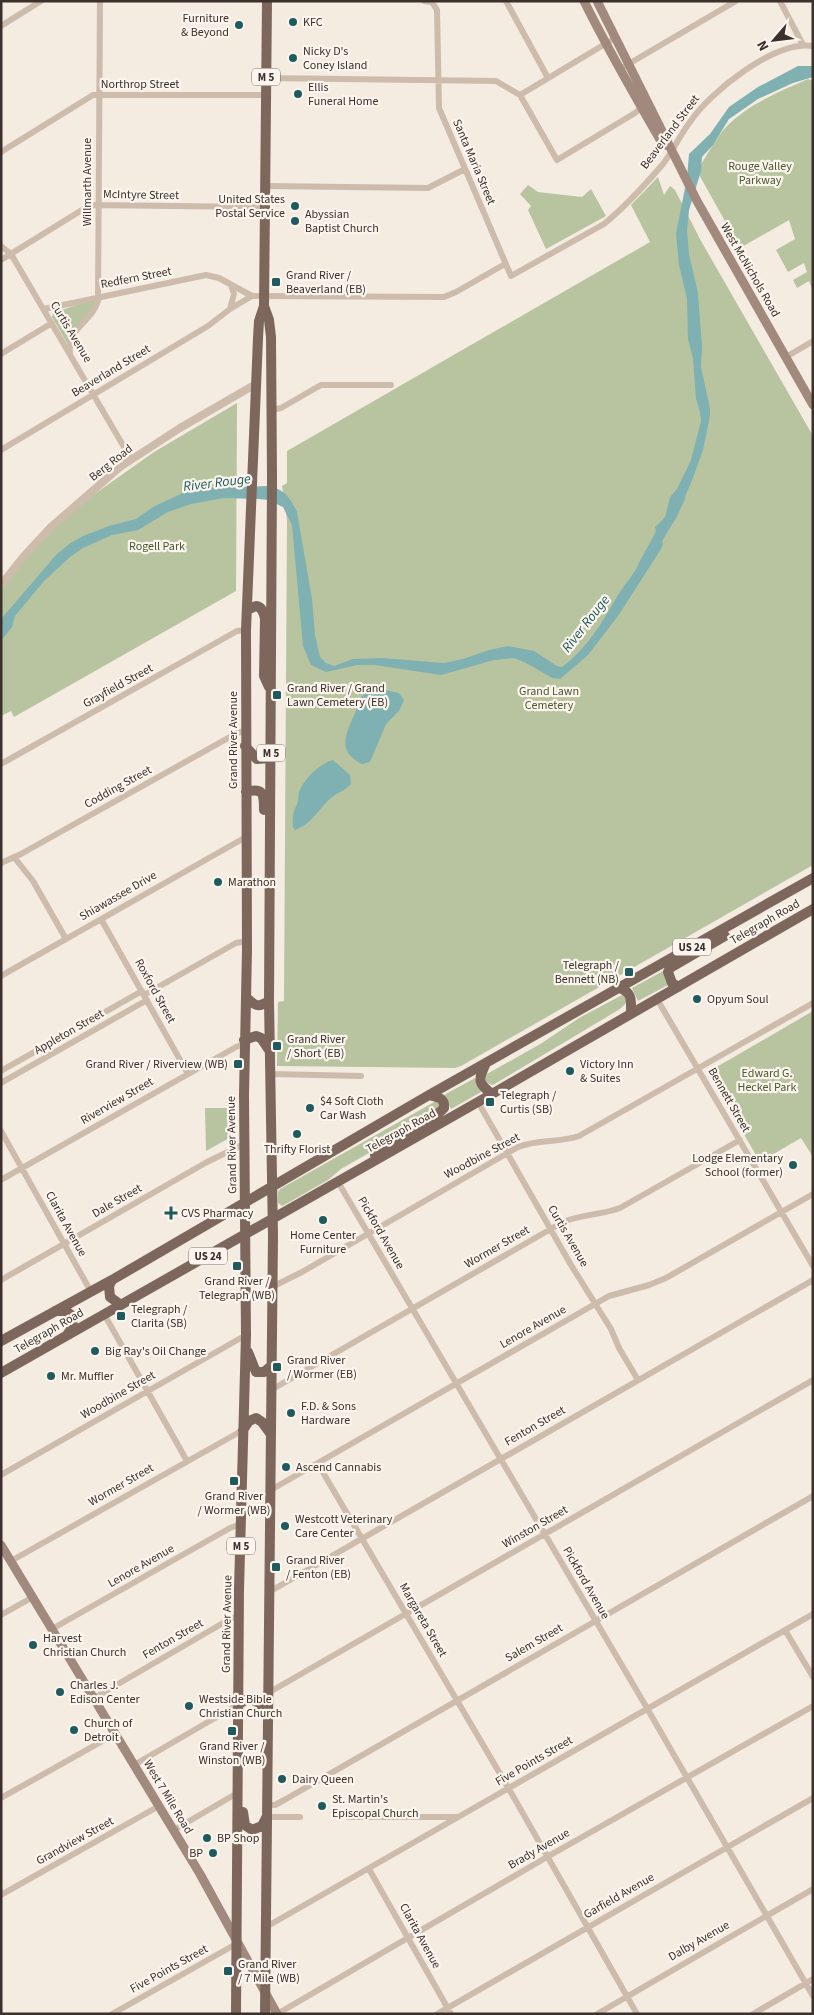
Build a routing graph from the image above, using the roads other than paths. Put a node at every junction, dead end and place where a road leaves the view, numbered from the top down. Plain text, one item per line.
1 (41, 1) edge
2 (100, 1) edge
3 (266, 1) edge
4 (424, 1) edge
5 (506, 1) edge
6 (584, 1) edge
7 (597, 1) edge
8 (736, 1) edge
9 (780, 1) edge
10 (1, 26) edge
11 (615, 38) junction
12 (606, 44) junction
13 (803, 45) junction
14 (813, 46) edge
15 (629, 64) junction
16 (620, 69) junction
17 (266, 78) junction
18 (548, 78) junction
19 (437, 79) junction
20 (99, 94) junction
21 (266, 95) junction
22 (520, 95) junction
23 (645, 105) junction
24 (1, 152) edge
25 (671, 152) junction
26 (465, 169) junction
27 (265, 186) junction
28 (99, 206) junction
29 (265, 207) junction
30 (1, 246) edge
31 (11, 254) junction
32 (1, 260) edge
33 (506, 264) junction
34 (231, 285) junction
35 (264, 295) junction
36 (252, 296) junction
37 (98, 297) junction
38 (264, 306) junction
39 (44, 309) junction
40 (230, 309) junction
41 (52, 323) junction
42 (813, 341) edge
43 (70, 353) junction
44 (1, 354) edge
45 (786, 357) junction
46 (271, 380) junction
47 (256, 384) junction
48 (391, 385) dead end
49 (94, 394) junction
50 (813, 405) edge
51 (255, 408) junction
52 (272, 410) junction
53 (1, 450) edge
54 (131, 459) junction
55 (1, 585) edge
56 (247, 610) junction
57 (246, 630) junction
58 (271, 693) junction
59 (245, 731) junction
60 (245, 746) junction
61 (271, 758) junction
62 (1, 764) edge
63 (246, 792) junction
64 (246, 837) junction
65 (14, 857) junction
66 (1, 863) edge
67 (813, 878) edge
68 (270, 893) junction
69 (813, 901) edge
70 (813, 909) edge
71 (748, 915) junction
72 (101, 919) junction
73 (768, 934) junction
74 (66, 939) junction
75 (247, 941) junction
76 (1, 976) edge
77 (678, 987) junction
78 (619, 988) junction
79 (144, 995) junction
80 (246, 997) junction
81 (657, 999) junction
82 (270, 1001) junction
83 (813, 1003) edge
84 (631, 1014) junction
85 (54, 1040) junction
86 (244, 1042) junction
87 (60, 1049) junction
88 (270, 1051) junction
89 (485, 1065) junction
90 (698, 1069) junction
91 (1, 1071) edge
92 (188, 1074) junction
93 (270, 1074) junction
94 (361, 1076) dead end
95 (1, 1083) edge
96 (492, 1094) junction
97 (429, 1095) junction
98 (478, 1102) junction
99 (1, 1131) edge
100 (740, 1140) junction
101 (246, 1143) junction
102 (507, 1154) junction
103 (22, 1168) junction
104 (359, 1169) junction
105 (1, 1180) edge
106 (338, 1182) junction
107 (272, 1186) junction
108 (813, 1194) edge
109 (246, 1201) junction
110 (782, 1212) junction
111 (273, 1219) junction
112 (551, 1229) junction
113 (246, 1234) junction
114 (368, 1234) junction
115 (64, 1244) junction
116 (813, 1266) edge
117 (1, 1280) edge
118 (112, 1280) junction
119 (813, 1280) edge
120 (272, 1287) junction
121 (90, 1290) junction
122 (595, 1304) junction
123 (121, 1305) junction
124 (412, 1309) junction
125 (55, 1311) junction
126 (104, 1314) junction
127 (246, 1335) junction
128 (67, 1336) junction
129 (1, 1341) edge
130 (245, 1349) junction
131 (271, 1366) junction
132 (1, 1373) edge
133 (638, 1380) junction
134 (813, 1380) edge
135 (456, 1384) junction
136 (271, 1390) junction
137 (148, 1391) junction
138 (242, 1430) junction
139 (270, 1432) junction
140 (500, 1459) junction
141 (187, 1461) junction
142 (318, 1464) junction
143 (1, 1474) edge
144 (269, 1491) junction
145 (813, 1496) edge
146 (241, 1524) junction
147 (544, 1534) junction
148 (362, 1539) junction
149 (1, 1545) edge
150 (11, 1561) junction
151 (269, 1592) junction
152 (33, 1597) junction
153 (406, 1614) junction
154 (813, 1614) edge
155 (1, 1615) edge
156 (239, 1616) junction
157 (595, 1620) junction
158 (52, 1629) junction
159 (785, 1630) junction
160 (813, 1677) edge
161 (268, 1693) junction
162 (94, 1698) junction
163 (457, 1700) junction
164 (239, 1704) junction
165 (813, 1706) edge
166 (647, 1709) junction
167 (267, 1714) junction
168 (116, 1734) junction
169 (134, 1765) junction
170 (687, 1779) junction
171 (509, 1789) junction
172 (239, 1792) junction
173 (1, 1798) edge
174 (813, 1798) edge
175 (159, 1806) junction
176 (266, 1806) junction
177 (266, 1817) junction
178 (300, 1817) dead end
179 (348, 1817) dead end
180 (460, 1817) junction
181 (174, 1830) junction
182 (727, 1848) junction
183 (547, 1857) junction
184 (369, 1869) junction
185 (813, 1889) edge
186 (1, 1895) edge
187 (766, 1915) junction
188 (266, 1927) junction
189 (587, 1928) junction
190 (408, 1937) junction
191 (236, 1940) junction
192 (813, 1979) edge
193 (805, 1983) junction
194 (265, 1991) junction
195 (626, 1996) junction
196 (813, 1996) edge
197 (449, 2011) edge
198 (112, 2014) edge
199 (236, 2014) edge
200 (265, 2014) edge
201 (277, 2014) edge
202 (436, 2014) edge
203 (597, 2014) edge
204 (637, 2014) edge
205 (753, 2014) edge

1 - 10 street
2 - 20 street, Willmarth Avenue
3 - 17 main road, Grand River Avenue / M 5
4 - 19 street, Santa Maria Street
5 - 18 street
6 - 12 main road, West McNichols Road
7 - 11 main road, West McNichols Road
8 - 15 street
9 - 13 street
11 - 12 street
11 - 15 main road, West McNichols Road
12 - 16 main road, West McNichols Road
12 - 18 street
13 - 14 street, Beaverland Street
13 - 25 street, Beaverland Street
15 - 16 street
15 - 23 main road, West McNichols Road
16 - 23 main road, West McNichols Road
17 - 19 street
17 - 21 main road, Grand River Avenue / M 5
18 - 22 street
19 - 22 street
19 - 26 street, Santa Maria Street
20 - 21 street, Northrop Street
20 - 24 street, Northrop Street
20 - 28 street, Willmarth Avenue
21 - 27 main road, Grand River Avenue / M 5
22 - 23 street
23 - 25 main road, West McNichols Road
25 - 33 street, Beaverland Street
25 - 45 main road, West McNichols Road
26 - 27 street
26 - 33 street, Santa Maria Street
27 - 29 main road, Grand River Avenue / M 5
28 - 29 street, McIntyre Street
28 - 31 street, McIntyre Street
28 - 37 street, Willmarth Avenue
29 - 35 main road, Grand River Avenue / M 5
30 - 31 street, Curtis Avenue
31 - 32 street, McIntyre Street
31 - 39 street, Curtis Avenue
33 - 35 street, Beaverland Street
34 - 36 street
34 - 37 street, Redfern Street
34 - 40 street
35 - 36 street, Beaverland Street
35 - 38 main road, Grand River Avenue / M 5
36 - 40 street, Beaverland Street
37 - 39 street, Redfern Street
37 - 43 street, Willmarth Avenue
38 - 46 main road, Grand River Avenue / M 5
38 - 47 main road, Grand River Avenue / M 5
39 - 41 street, Curtis Avenue
40 - 49 street, Beaverland Street
41 - 43 street, Curtis Avenue
41 - 44 street
42 - 45 street
43 - 49 street, Curtis Avenue
45 - 50 main road, West McNichols Road
46 - 47 main road
46 - 52 main road, Grand River Avenue / M 5
47 - 51 main road, Grand River Avenue / M 5
47 - 54 street, Berg Road
48 - 52 street
49 - 53 street, Beaverland Street
49 - 54 street, Curtis Avenue
51 - 52 main road
51 - 56 main road, Grand River Avenue / M 5
52 - 58 main road, Grand River Avenue / M 5
54 - 55 street, Berg Road
56 - 57 main road, Grand River Avenue / M 5
56 - 58 main road
57 - 59 main road, Grand River Avenue / M 5
57 - 62 street, Grayfield Street
58 - 61 main road, Grand River Avenue / M 5
59 - 60 main road, Grand River Avenue / M 5
59 - 65 street, Codding Street
60 - 61 main road
60 - 63 main road, Grand River Avenue / M 5
61 - 68 main road, Grand River Avenue / M 5
63 - 64 main road, Grand River Avenue / M 5
63 - 68 main road
64 - 72 street, Shiawassee Drive
64 - 75 main road, Grand River Avenue / M 5
65 - 66 street, Codding Street
65 - 74 street
67 - 71 main road, Telegraph Road / US 24
68 - 82 main road, Grand River Avenue / M 5
69 - 73 main road
70 - 73 main road, Telegraph Road / US 24
71 - 77 main road
71 - 78 main road, Telegraph Road / US 24
72 - 74 street, Shiawassee Drive
72 - 79 street, Roxford Street
73 - 77 main road, Telegraph Road / US 24
74 - 76 street, Shiawassee Drive
75 - 79 street, Appleton Street
75 - 80 main road, Grand River Avenue / M 5
77 - 81 main road, Telegraph Road / US 24
78 - 84 main road
78 - 89 main road, Telegraph Road / US 24
79 - 85 street, Appleton Street
79 - 87 street, Appleton Street
79 - 92 street, Roxford Street
80 - 82 main road
80 - 86 main road, Grand River Avenue / M 5
81 - 84 main road, Telegraph Road / US 24
81 - 90 street, Bennett Street
82 - 88 main road, Grand River Avenue / M 5
83 - 90 street, Woodbine Street
84 - 96 main road, Telegraph Road / US 24
85 - 87 street
85 - 91 street, Appleton Street
86 - 88 main road
86 - 92 street, Riverview Street
86 - 101 main road, Grand River Avenue / M 5
87 - 95 street, Appleton Street
88 - 93 main road, Grand River Avenue / M 5
89 - 96 main road
89 - 97 main road, Telegraph Road / US 24
90 - 100 street, Bennett Street
90 - 102 street, Woodbine Street
92 - 103 street, Riverview Street
93 - 94 street
93 - 107 main road, Grand River Avenue / M 5
96 - 98 main road, Telegraph Road / US 24
97 - 104 main road
97 - 107 main road, Telegraph Road / US 24
98 - 102 street, Curtis Avenue
98 - 104 main road, Telegraph Road / US 24
99 - 103 street, Clarita Avenue
100 - 110 street, Bennett Street
100 - 112 street, Wormer Street
101 - 109 main road, Grand River Avenue / M 5
101 - 115 street, Dale Street
102 - 112 street, Curtis Avenue
102 - 114 street, Woodbine Street
103 - 105 street, Riverview Street
103 - 115 street, Clarita Avenue
104 - 106 main road, Telegraph Road / US 24
106 - 111 main road, Telegraph Road / US 24
106 - 114 street, Pickford Avenue
107 - 109 main road, Telegraph Road / US 24
107 - 111 main road, Grand River Avenue / M 5
108 - 110 street, Lenore Avenue
109 - 113 main road, Grand River Avenue / M 5
109 - 118 main road, Telegraph Road / US 24
110 - 116 street, Bennett Street
110 - 122 street, Lenore Avenue
111 - 113 main road, Telegraph Road / US 24
111 - 120 main road, Grand River Avenue / M 5
112 - 122 street, Curtis Avenue
112 - 124 street, Wormer Street
113 - 123 main road, Telegraph Road / US 24
113 - 127 main road, Grand River Avenue / M 5
114 - 120 street, Woodbine Street
114 - 124 street, Pickford Avenue
115 - 117 street, Dale Street
115 - 121 street, Clarita Avenue
118 - 121 main road, Telegraph Road / US 24
118 - 123 main road
119 - 133 street, Fenton Street
120 - 131 main road, Grand River Avenue / M 5
121 - 125 main road, Telegraph Road / US 24
122 - 133 street, Curtis Avenue
122 - 135 street, Lenore Avenue
123 - 126 main road, Telegraph Road / US 24
124 - 135 street, Pickford Avenue
124 - 136 street, Wormer Street
125 - 128 main road
125 - 129 main road, Telegraph Road / US 24
126 - 128 main road, Telegraph Road / US 24
126 - 137 street
127 - 130 main road, Grand River Avenue / M 5
127 - 137 street, Woodbine Street
128 - 132 main road, Telegraph Road / US 24
130 - 131 main road
130 - 138 main road, Grand River Avenue / M 5
131 - 136 main road, Grand River Avenue / M 5
133 - 140 street, Fenton Street
134 - 147 street, Winston Street
135 - 140 street, Pickford Avenue
135 - 142 street, Lenore Avenue
136 - 139 main road, Grand River Avenue / M 5
137 - 141 street
137 - 143 street, Woodbine Street
138 - 139 main road
138 - 141 street, Wormer Street
138 - 146 main road, Grand River Avenue / M 5
139 - 144 main road, Grand River Avenue / M 5
140 - 147 street, Pickford Avenue
140 - 148 street, Fenton Street
141 - 150 street, Wormer Street
142 - 144 street, Lenore Avenue
142 - 148 street, Margareta Street
144 - 151 main road, Grand River Avenue / M 5
145 - 157 street, Salem Street
146 - 156 main road, Grand River Avenue / M 5
146 - 158 street, Lenore Avenue
147 - 153 street, Winston Street
147 - 157 street, Pickford Avenue
148 - 151 street, Fenton Street
148 - 153 street, Margareta Street
149 - 150 main road, West 7 Mile Road
150 - 152 main road, West 7 Mile Road
151 - 161 main road, Grand River Avenue / M 5
152 - 155 street
152 - 158 main road, West 7 Mile Road
153 - 161 street, Winston Street
153 - 163 street, Margareta Street
154 - 159 street, Five Points Street
156 - 162 street, Fenton Street
156 - 164 main road, Grand River Avenue / M 5
157 - 163 street, Salem Street
157 - 166 street, Pickford Avenue
158 - 162 main road, West 7 Mile Road
159 - 160 street
159 - 166 street, Five Points Street
161 - 167 main road, Grand River Avenue / M 5
162 - 168 main road, West 7 Mile Road
163 - 171 street, Margareta Street
163 - 176 street, Salem Street
164 - 167 main road
164 - 169 street
164 - 172 main road, Grand River Avenue / M 5
165 - 170 street, Brady Avenue
166 - 170 street, Pickford Avenue
166 - 171 street, Five Points Street
167 - 176 main road, Grand River Avenue / M 5
168 - 169 main road, West 7 Mile Road
168 - 173 street
169 - 175 main road, West 7 Mile Road
170 - 182 street, Pickford Avenue
170 - 183 street, Brady Avenue
171 - 180 street, Five Points Street
171 - 183 street, Margareta Street
172 - 177 main road
172 - 181 street
172 - 191 main road, Grand River Avenue / M 5
174 - 182 street, Garfield Avenue
175 - 181 main road, West 7 Mile Road
175 - 186 street, Grandview Street
176 - 177 main road, Grand River Avenue / M 5
177 - 178 street
177 - 188 main road, Grand River Avenue / M 5
179 - 180 street
180 - 184 street, Five Points Street
181 - 191 main road, West 7 Mile Road
182 - 187 street, Pickford Avenue
182 - 189 street, Garfield Avenue
183 - 189 street, Margareta Street
183 - 190 street, Brady Avenue
184 - 188 street, Five Points Street
184 - 190 street, Clarita Avenue
185 - 187 street, Dalby Avenue
187 - 193 street, Pickford Avenue
187 - 195 street, Dalby Avenue
188 - 194 main road, Grand River Avenue / M 5
189 - 195 street, Margareta Street
189 - 197 street, Garfield Avenue
190 - 197 street, Clarita Avenue
190 - 201 street, Brady Avenue
191 - 194 main road, West 7 Mile Road
191 - 198 street, Five Points Street
191 - 199 main road, Grand River Avenue / M 5
192 - 193 street
193 - 196 street, Pickford Avenue
193 - 205 street
194 - 200 main road, Grand River Avenue / M 5
194 - 201 main road, West 7 Mile Road
195 - 203 street, Dalby Avenue
195 - 204 street, Margareta Street
197 - 202 street, Garfield Avenue

